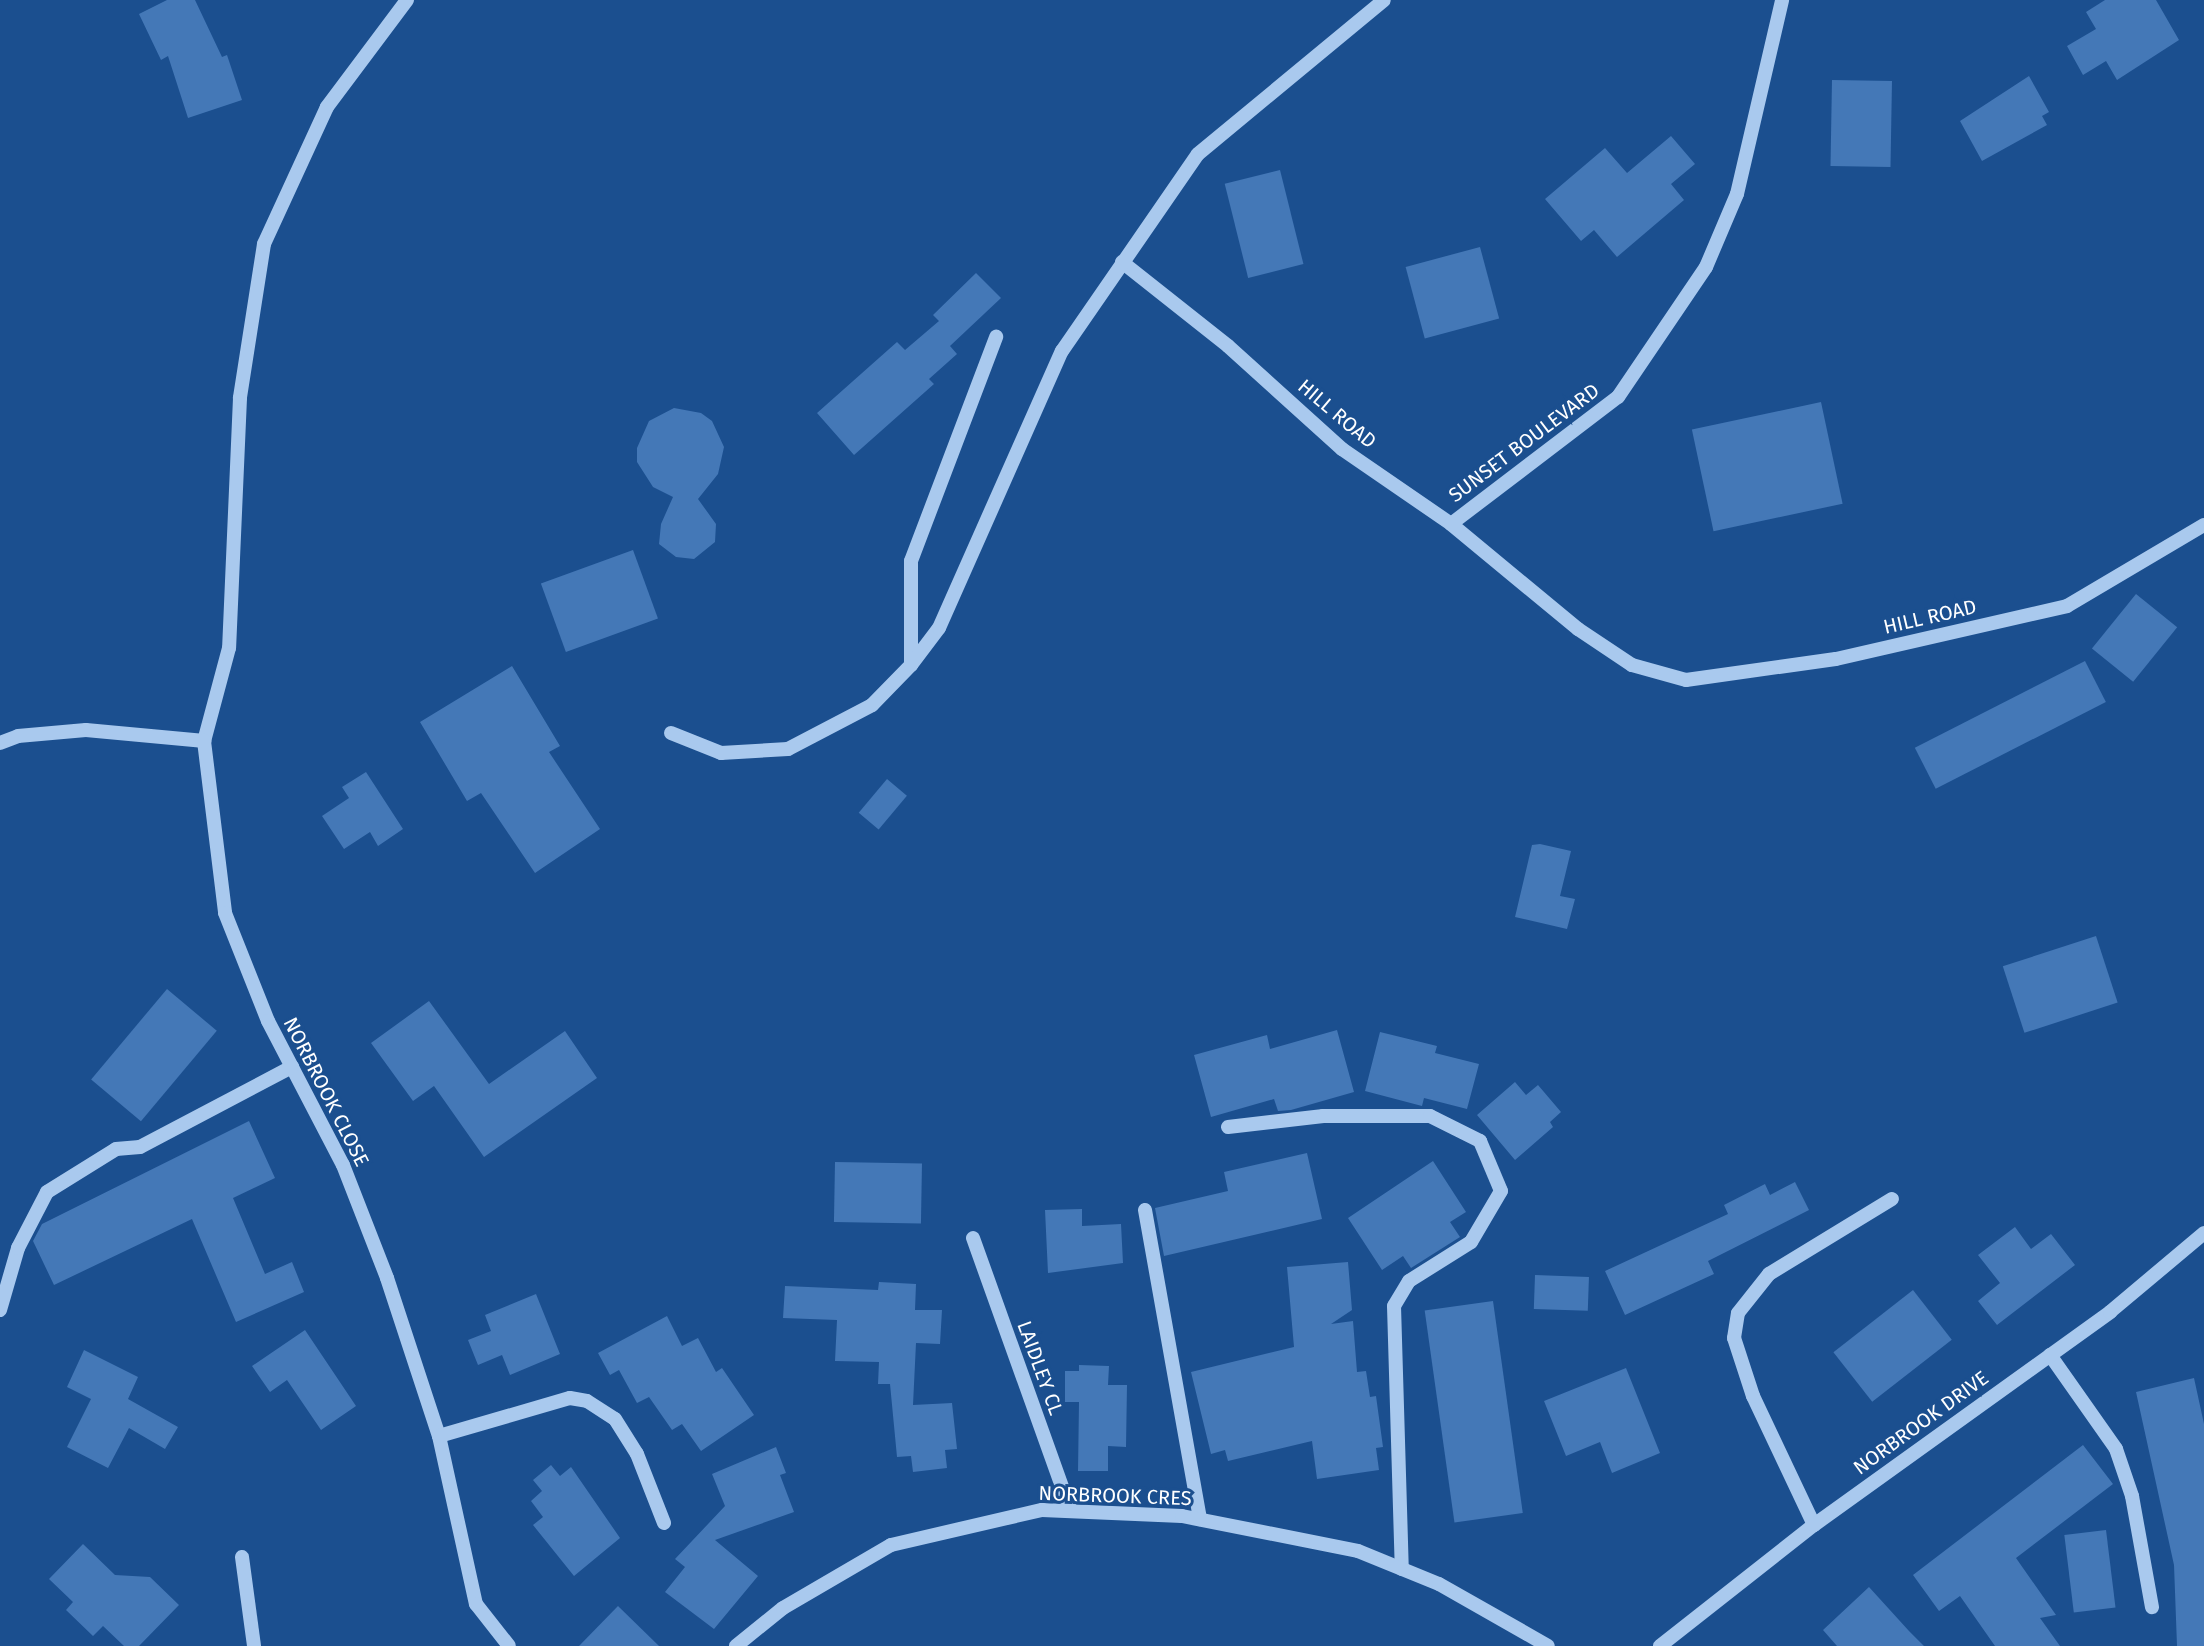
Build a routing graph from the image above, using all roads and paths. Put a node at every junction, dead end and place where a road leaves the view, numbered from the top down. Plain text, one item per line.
1 (407, 0) edge
2 (1384, 0) edge
3 (1782, 0) edge
4 (1122, 262) junction
5 (996, 337) dead end
6 (1451, 524) junction
7 (2204, 525) edge
8 (911, 665) junction
9 (671, 733) dead end
10 (204, 741) junction
11 (0, 743) edge
12 (292, 1067) junction
13 (1228, 1127) dead end
14 (1892, 1199) dead end
15 (1145, 1210) dead end
16 (2204, 1233) edge
17 (973, 1238) dead end
18 (0, 1310) edge
19 (2050, 1355) junction
20 (439, 1436) junction
21 (1071, 1511) junction
22 (1200, 1519) junction
23 (664, 1523) dead end
24 (1814, 1525) junction
25 (242, 1557) dead end
26 (1402, 1569) junction
27 (2152, 1607) dead end
28 (254, 1646) edge
29 (509, 1646) edge
30 (736, 1646) edge
31 (1548, 1646) edge
32 (1660, 1646) edge

1 - 10 street
2 - 4 street
3 - 6 street, SUNSET BOULEVARD
4 - 6 street, HILL ROAD
4 - 8 street
5 - 8 street
6 - 7 street, HILL ROAD
8 - 9 street
10 - 11 street
10 - 12 street, NORBROOK CLOSE
12 - 18 street
12 - 20 street, NORBROOK CLOSE
13 - 26 street
14 - 24 street
15 - 22 street
16 - 19 street, NORBROOK DRIVE
17 - 21 street, LAIDLEY CL
19 - 24 street, NORBROOK DRIVE
19 - 27 street
20 - 23 street
20 - 29 street, NORBROOK CLOSE
21 - 22 street, NORBROOK CRES
21 - 30 street, NORBROOK CRES
22 - 26 street, NORBROOK CRES
24 - 32 street, NORBROOK DRIVE
25 - 28 street
26 - 31 street, NORBROOK CRES

